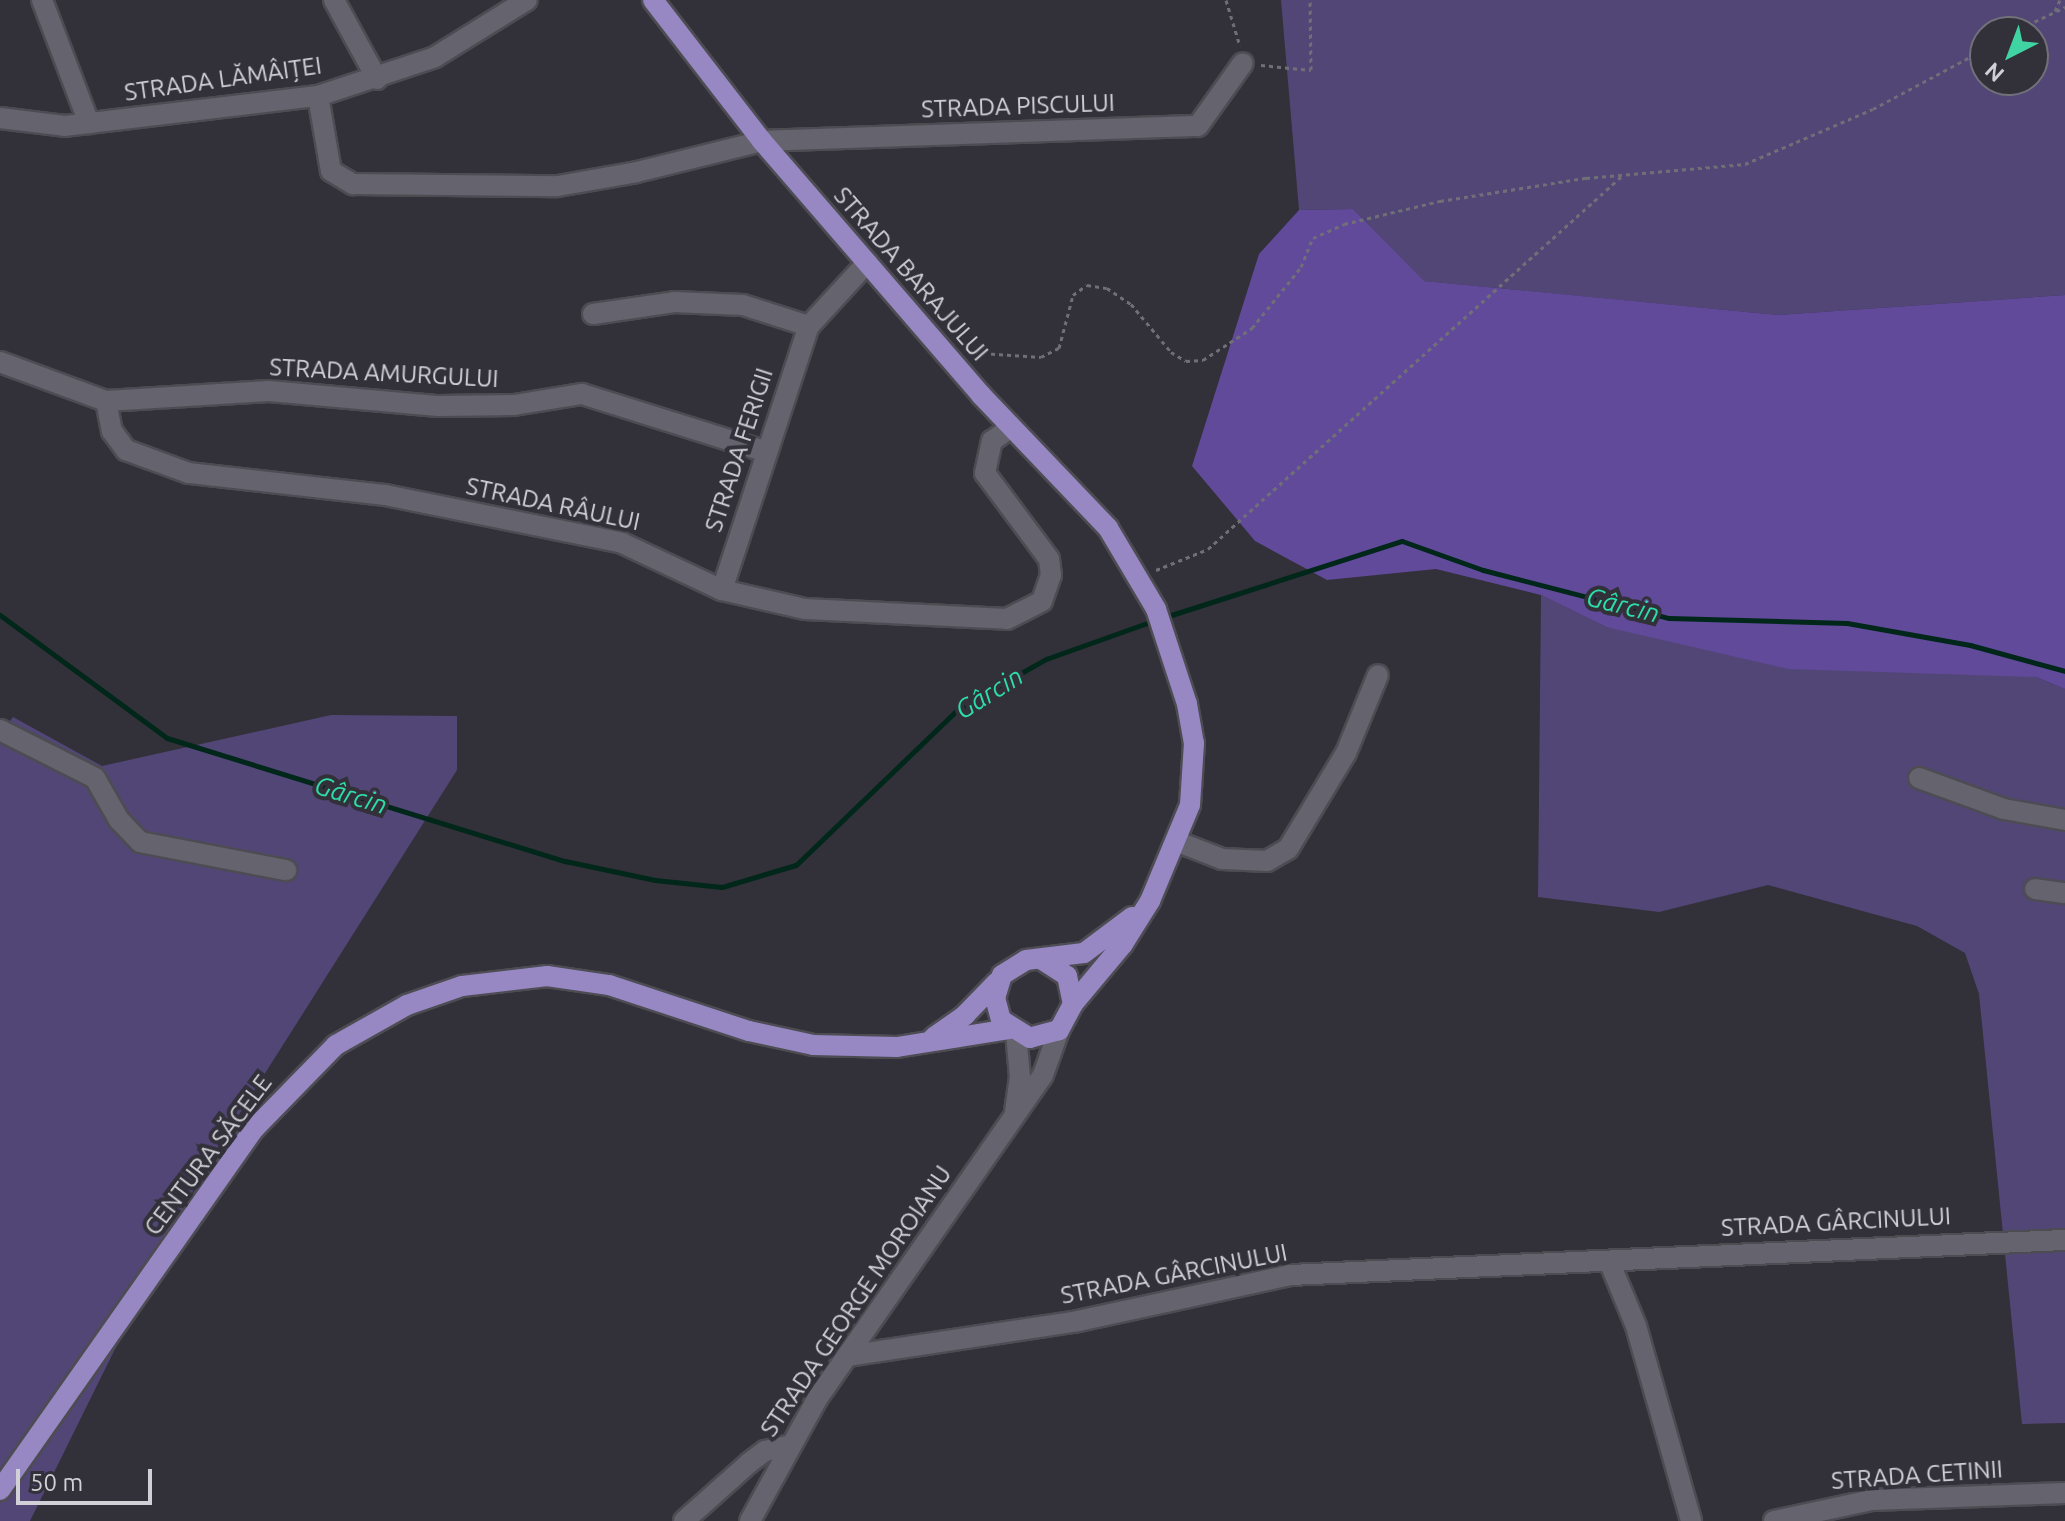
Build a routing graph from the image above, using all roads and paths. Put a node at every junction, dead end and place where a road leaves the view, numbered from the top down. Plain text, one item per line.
1 (42, 0) edge
2 (334, 0) edge
3 (527, 0) edge
4 (653, 0) edge
5 (1226, 0) edge
6 (1310, 0) edge
7 (2060, 0) edge
8 (2065, 7) edge
9 (2055, 11) junction
10 (2045, 16) edge
11 (1969, 58) edge
12 (1243, 63) junction
13 (377, 79) junction
14 (318, 96) junction
15 (0, 118) edge
16 (89, 123) junction
17 (762, 141) junction
18 (1624, 174) junction
19 (867, 263) junction
20 (593, 314) dead end
21 (809, 326) junction
22 (952, 361) junction
23 (0, 362) edge
24 (106, 401) junction
25 (1011, 427) junction
26 (764, 451) junction
27 (1139, 574) junction
28 (722, 590) junction
29 (1378, 675) dead end
30 (0, 730) edge
31 (1919, 778) dead end
32 (2065, 820) edge
33 (1178, 842) junction
34 (286, 870) dead end
35 (2035, 889) dead end
36 (2065, 893) edge
37 (1150, 901) junction
38 (1041, 959) junction
39 (1002, 975) junction
40 (1073, 1004) junction
41 (1059, 1030) junction
42 (1012, 1031) junction
43 (921, 1044) junction
44 (1014, 1116) junction
45 (2065, 1240) edge
46 (1609, 1261) junction
47 (847, 1356) junction
48 (790, 1445) junction
49 (0, 1490) edge
50 (2065, 1493) edge
51 (684, 1521) edge
52 (750, 1521) edge
53 (1691, 1521) edge
54 (1774, 1521) edge

1 - 16 street
2 - 13 street
3 - 13 street, STRADA LĂMÂIȚEI
4 - 17 main road, STRADA BARAJULUI
5 - 12 path
6 - 12 path
7 - 9 path
8 - 9 path
9 - 10 path
11 - 18 path
12 - 17 street, STRADA PISCULUI
13 - 14 street, STRADA LĂMÂIȚEI
14 - 16 street, STRADA LĂMÂIȚEI
14 - 17 street
15 - 16 street, STRADA LĂMÂIȚEI
17 - 19 main road, STRADA BARAJULUI
18 - 22 path
18 - 27 path
19 - 21 street, STRADA FERIGII
19 - 22 main road, STRADA BARAJULUI
20 - 21 street
21 - 26 street, STRADA FERIGII
22 - 25 main road, STRADA BARAJULUI
23 - 24 street, STRADA AMURGULUI
24 - 26 street, STRADA AMURGULUI
24 - 28 street, STRADA RÂULUI
25 - 27 main road, STRADA BARAJULUI
25 - 28 street, STRADA RÂULUI
26 - 28 street, STRADA FERIGII
27 - 33 main road, STRADA BARAJULUI
29 - 33 street
30 - 34 street
31 - 32 street
33 - 37 main road
35 - 36 street
37 - 38 main road
37 - 40 main road
38 - 39 main road
38 - 40 main road
39 - 42 main road
39 - 43 main road, CENTURA SĂCELE
40 - 41 main road
41 - 42 main road
41 - 44 street, STRADA GEORGE MOROIANU
42 - 43 main road, CENTURA SĂCELE
42 - 44 street, STRADA GEORGE MOROIANU
43 - 49 main road, CENTURA SĂCELE
44 - 47 street, STRADA GEORGE MOROIANU
45 - 46 street, STRADA GÂRCINULUI
46 - 47 street, STRADA GÂRCINULUI
46 - 53 street
47 - 48 street, STRADA GEORGE MOROIANU
48 - 51 street
48 - 52 street, STRADA GEORGE MOROIANU
50 - 54 street, STRADA CETINII

